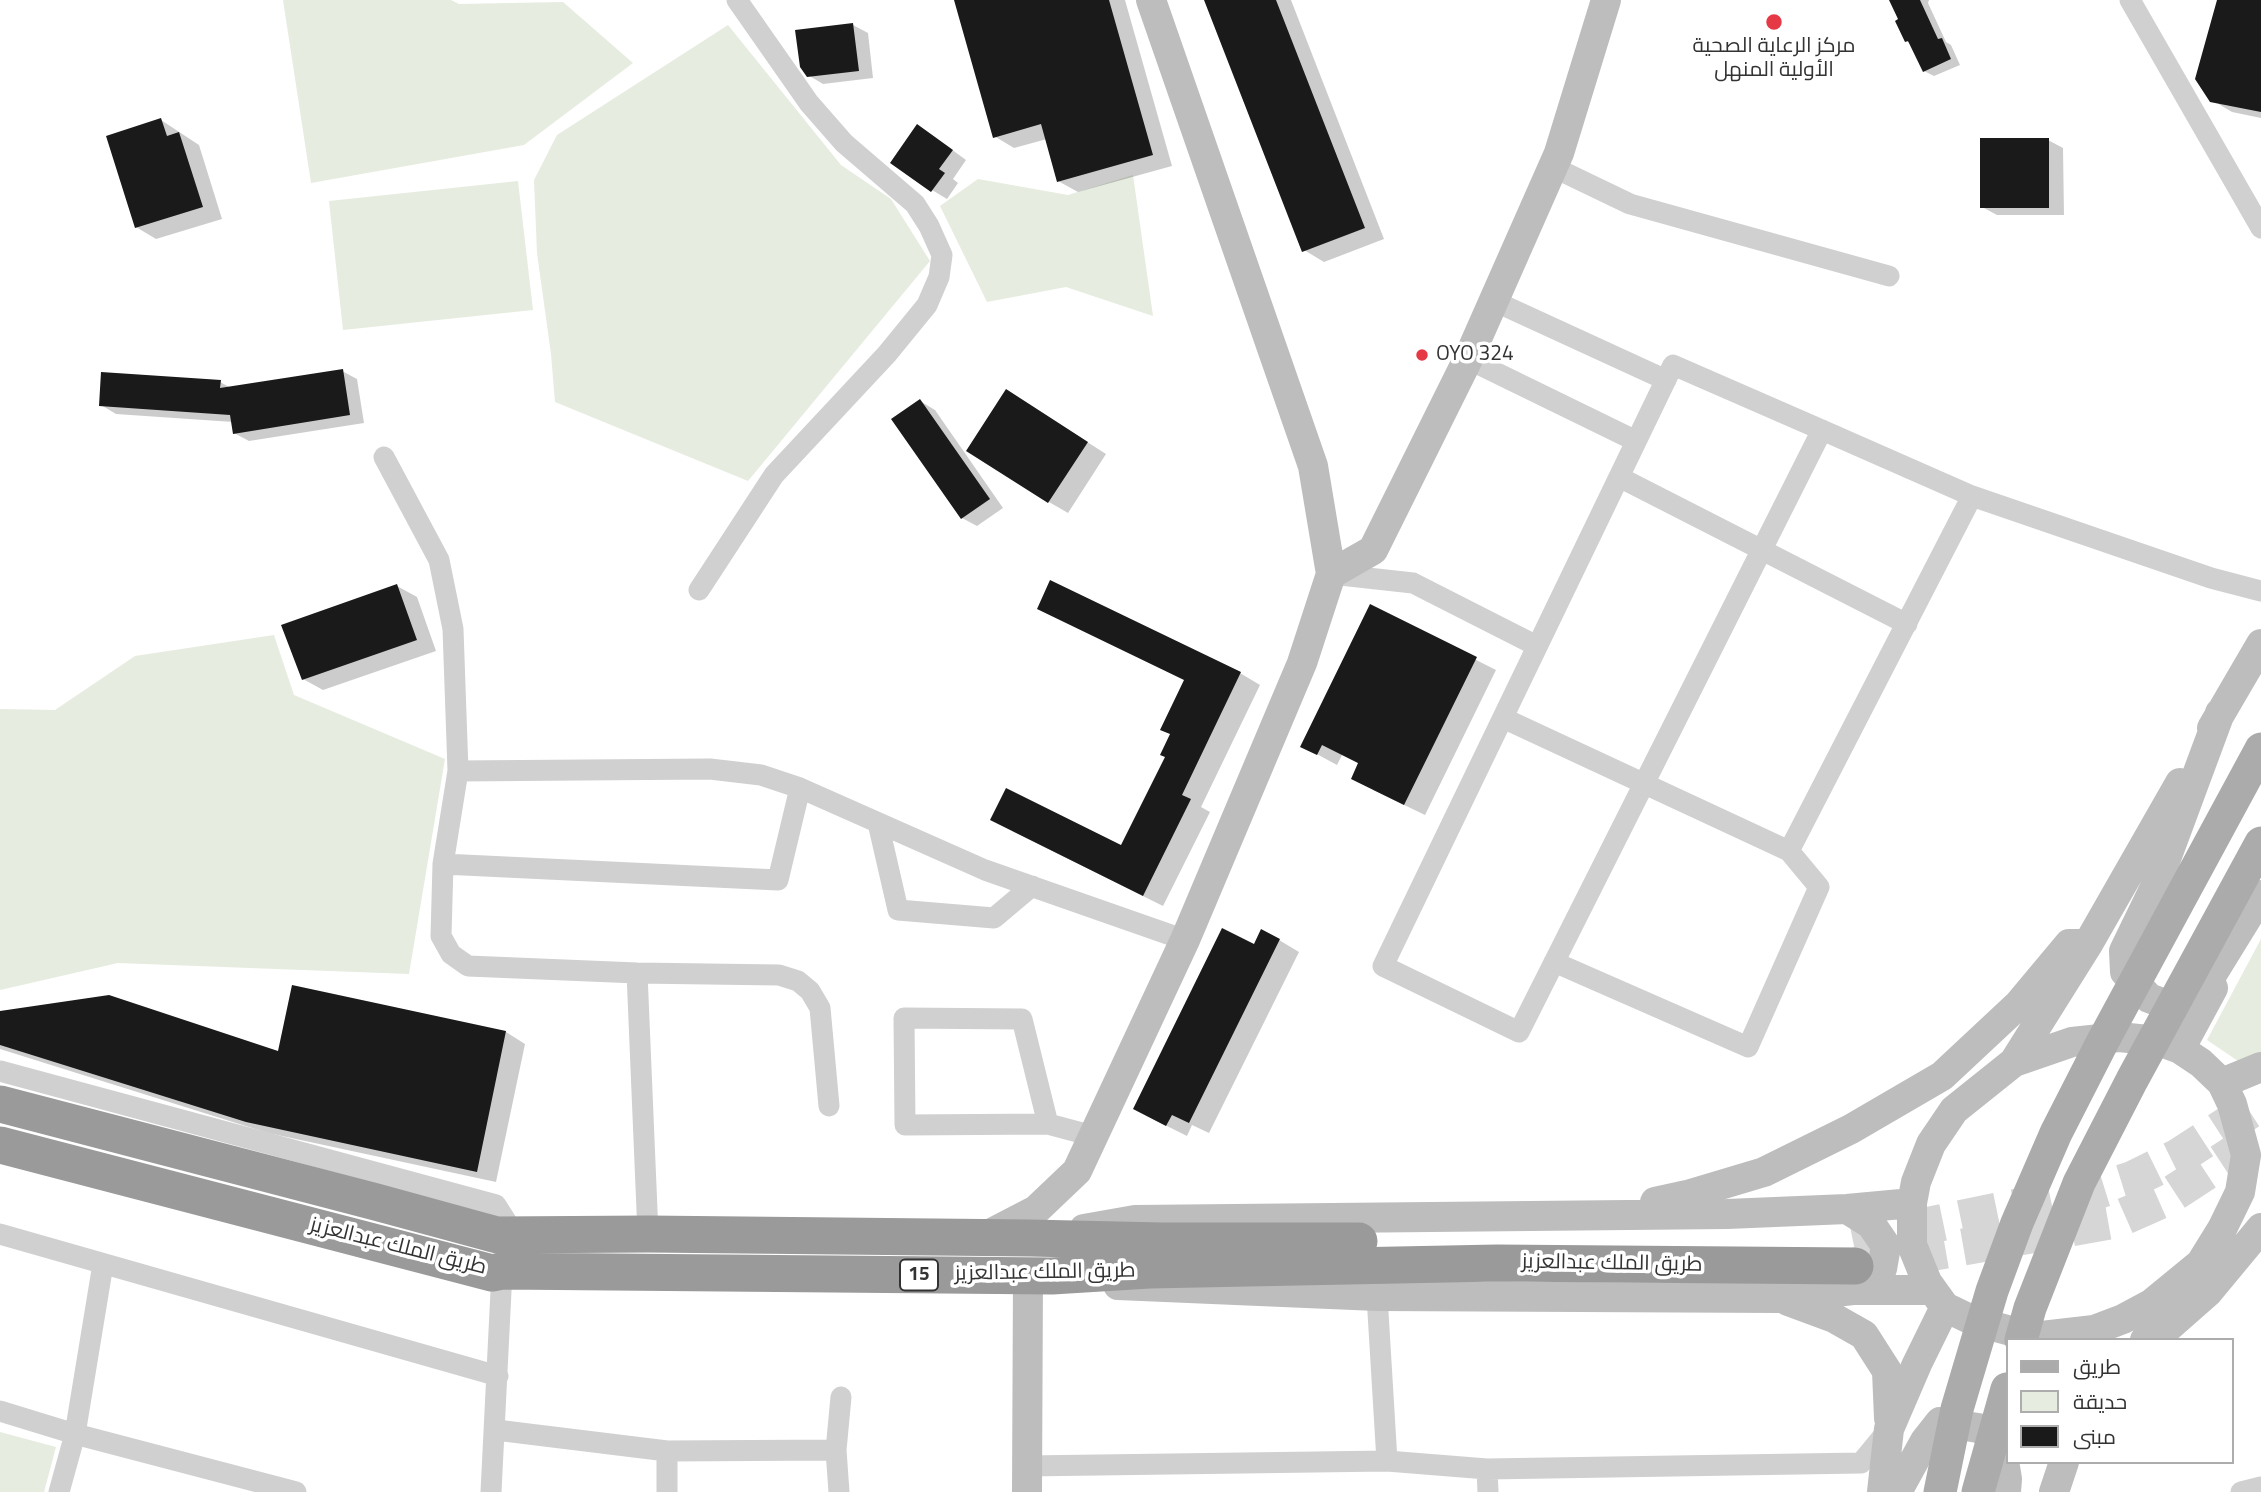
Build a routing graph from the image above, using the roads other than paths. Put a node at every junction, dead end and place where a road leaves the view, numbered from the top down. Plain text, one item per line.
1 (737, 0) edge
2 (1151, 0) edge
3 (1606, 0) edge
4 (2130, 0) edge
5 (1553, 167) junction
6 (2261, 228) edge
7 (1889, 276) dead end
8 (1494, 300) junction
9 (1468, 359) junction
10 (1666, 380) junction
11 (1822, 430) junction
12 (1636, 442) junction
13 (384, 457) dead end
14 (1619, 477) junction
15 (1972, 496) junction
16 (1762, 550) junction
17 (1331, 574) junction
18 (699, 590) dead end
19 (2261, 591) edge
20 (1907, 624) junction
21 (2261, 644) edge
22 (1537, 646) junction
23 (2220, 713) junction
24 (1503, 718) junction
25 (2261, 749) edge
26 (458, 771) junction
27 (1644, 783) junction
28 (800, 788) junction
29 (878, 823) junction
30 (2261, 843) edge
31 (1789, 851) junction
32 (443, 864) junction
33 (1032, 886) junction
34 (2261, 895) edge
35 (2261, 901) edge
36 (1185, 940) junction
37 (2088, 944) junction
38 (1554, 962) junction
39 (637, 973) junction
40 (2180, 1049) junction
41 (2014, 1062) junction
42 (2261, 1067) edge
43 (0, 1071) edge
44 (2222, 1083) junction
45 (0, 1098) edge
46 (0, 1104) edge
47 (829, 1107) dead end
48 (64, 1121) junction
49 (1048, 1124) junction
50 (1093, 1136) junction
51 (0, 1145) edge
52 (0, 1152) edge
53 (53, 1159) junction
54 (2261, 1194) edge
55 (1912, 1203) junction
56 (1594, 1215) junction
57 (2261, 1228) edge
58 (2222, 1229) junction
59 (0, 1234) edge
60 (648, 1234) junction
61 (514, 1235) junction
62 (984, 1237) junction
63 (1030, 1238) junction
64 (1852, 1252) junction
65 (103, 1264) junction
66 (502, 1271) junction
67 (1040, 1276) junction
68 (1377, 1296) junction
69 (1781, 1298) junction
70 (1939, 1298) junction
71 (2090, 1335) edge
72 (2022, 1338) edge
73 (2150, 1338) edge
74 (498, 1376) junction
75 (2006, 1393) edge
76 (841, 1397) dead end
77 (0, 1411) edge
78 (1889, 1429) junction
79 (496, 1430) junction
80 (75, 1434) junction
81 (836, 1450) junction
82 (667, 1451) junction
83 (1387, 1461) junction
84 (2024, 1464) edge
85 (2063, 1464) edge
86 (1487, 1469) junction
87 (1027, 1479) edge
88 (2261, 1487) edge
89 (1940, 1489) edge
90 (59, 1492) edge
91 (296, 1492) edge
92 (491, 1492) edge
93 (667, 1492) edge
94 (839, 1492) edge
95 (1488, 1492) edge
96 (1882, 1492) edge
97 (1897, 1492) edge
98 (1978, 1492) edge
99 (2006, 1492) edge
100 (2017, 1492) edge
101 (2054, 1492) edge
102 (2241, 1492) edge

1 - 18 street
2 - 17 main road
3 - 5 main road
4 - 6 street
5 - 7 street
5 - 8 main road
8 - 9 main road
8 - 10 street
9 - 12 street
9 - 17 main road
10 - 11 street
10 - 12 street
11 - 15 street
11 - 16 street
12 - 14 street
13 - 26 street
14 - 16 street
14 - 22 street
15 - 19 street
15 - 20 street
16 - 20 street
16 - 27 street
17 - 22 street
17 - 36 main road
20 - 31 street
21 - 23 main road
22 - 24 street
23 - 34 main road
23 - 37 main road
24 - 27 street
24 - 38 street
25 - 89 main road
26 - 28 street
26 - 32 street
27 - 31 street
27 - 38 street
28 - 29 street
28 - 32 street
29 - 33 street
29 - 33 street
30 - 72 main road
31 - 38 street
32 - 39 street
33 - 36 street
35 - 40 main road
36 - 50 main road
37 - 41 main road
37 - 56 main road
39 - 47 street
39 - 60 street
40 - 41 main road
40 - 44 main road
41 - 55 main road
42 - 44 main road
43 - 61 street
44 - 58 main road
45 - 48 highway
46 - 48 highway, طريق الملك عبدالعزيز / 15
48 - 61 highway, طريق الملك عبدالعزيز / 15
49 - 49 street
49 - 50 street
50 - 62 main road
51 - 53 highway, طريق الملك عبدالعزيز / 15
52 - 53 highway
53 - 66 highway, طريق الملك عبدالعزيز / 15
54 - 58 main road
55 - 64 main road
55 - 70 main road
56 - 63 main road
56 - 64 main road
57 - 73 main road
58 - 71 main road
59 - 65 street
60 - 61 highway, طريق الملك عبدالعزيز / 15
60 - 62 highway, طريق الملك عبدالعزيز / 15
62 - 63 highway, طريق الملك عبدالعزيز / 15
63 - 64 highway, طريق الملك عبدالعزيز / 15
64 - 67 highway, طريق الملك عبدالعزيز / 15
64 - 69 main road
64 - 70 main road
65 - 74 street
65 - 80 street
66 - 67 highway, طريق الملك عبدالعزيز / 15
66 - 74 street
67 - 68 main road
67 - 87 main road
68 - 69 main road
68 - 83 street
69 - 78 main road
70 - 71 main road
70 - 78 main road
74 - 79 street
75 - 98 main road
76 - 81 street
77 - 80 street
78 - 86 street
78 - 96 main road
79 - 82 street
79 - 92 street
80 - 90 street
80 - 91 street
81 - 82 street
81 - 94 street
82 - 93 street
83 - 86 street
83 - 87 street
84 - 100 main road
85 - 101 main road
86 - 95 street
88 - 102 street
97 - 99 main road

